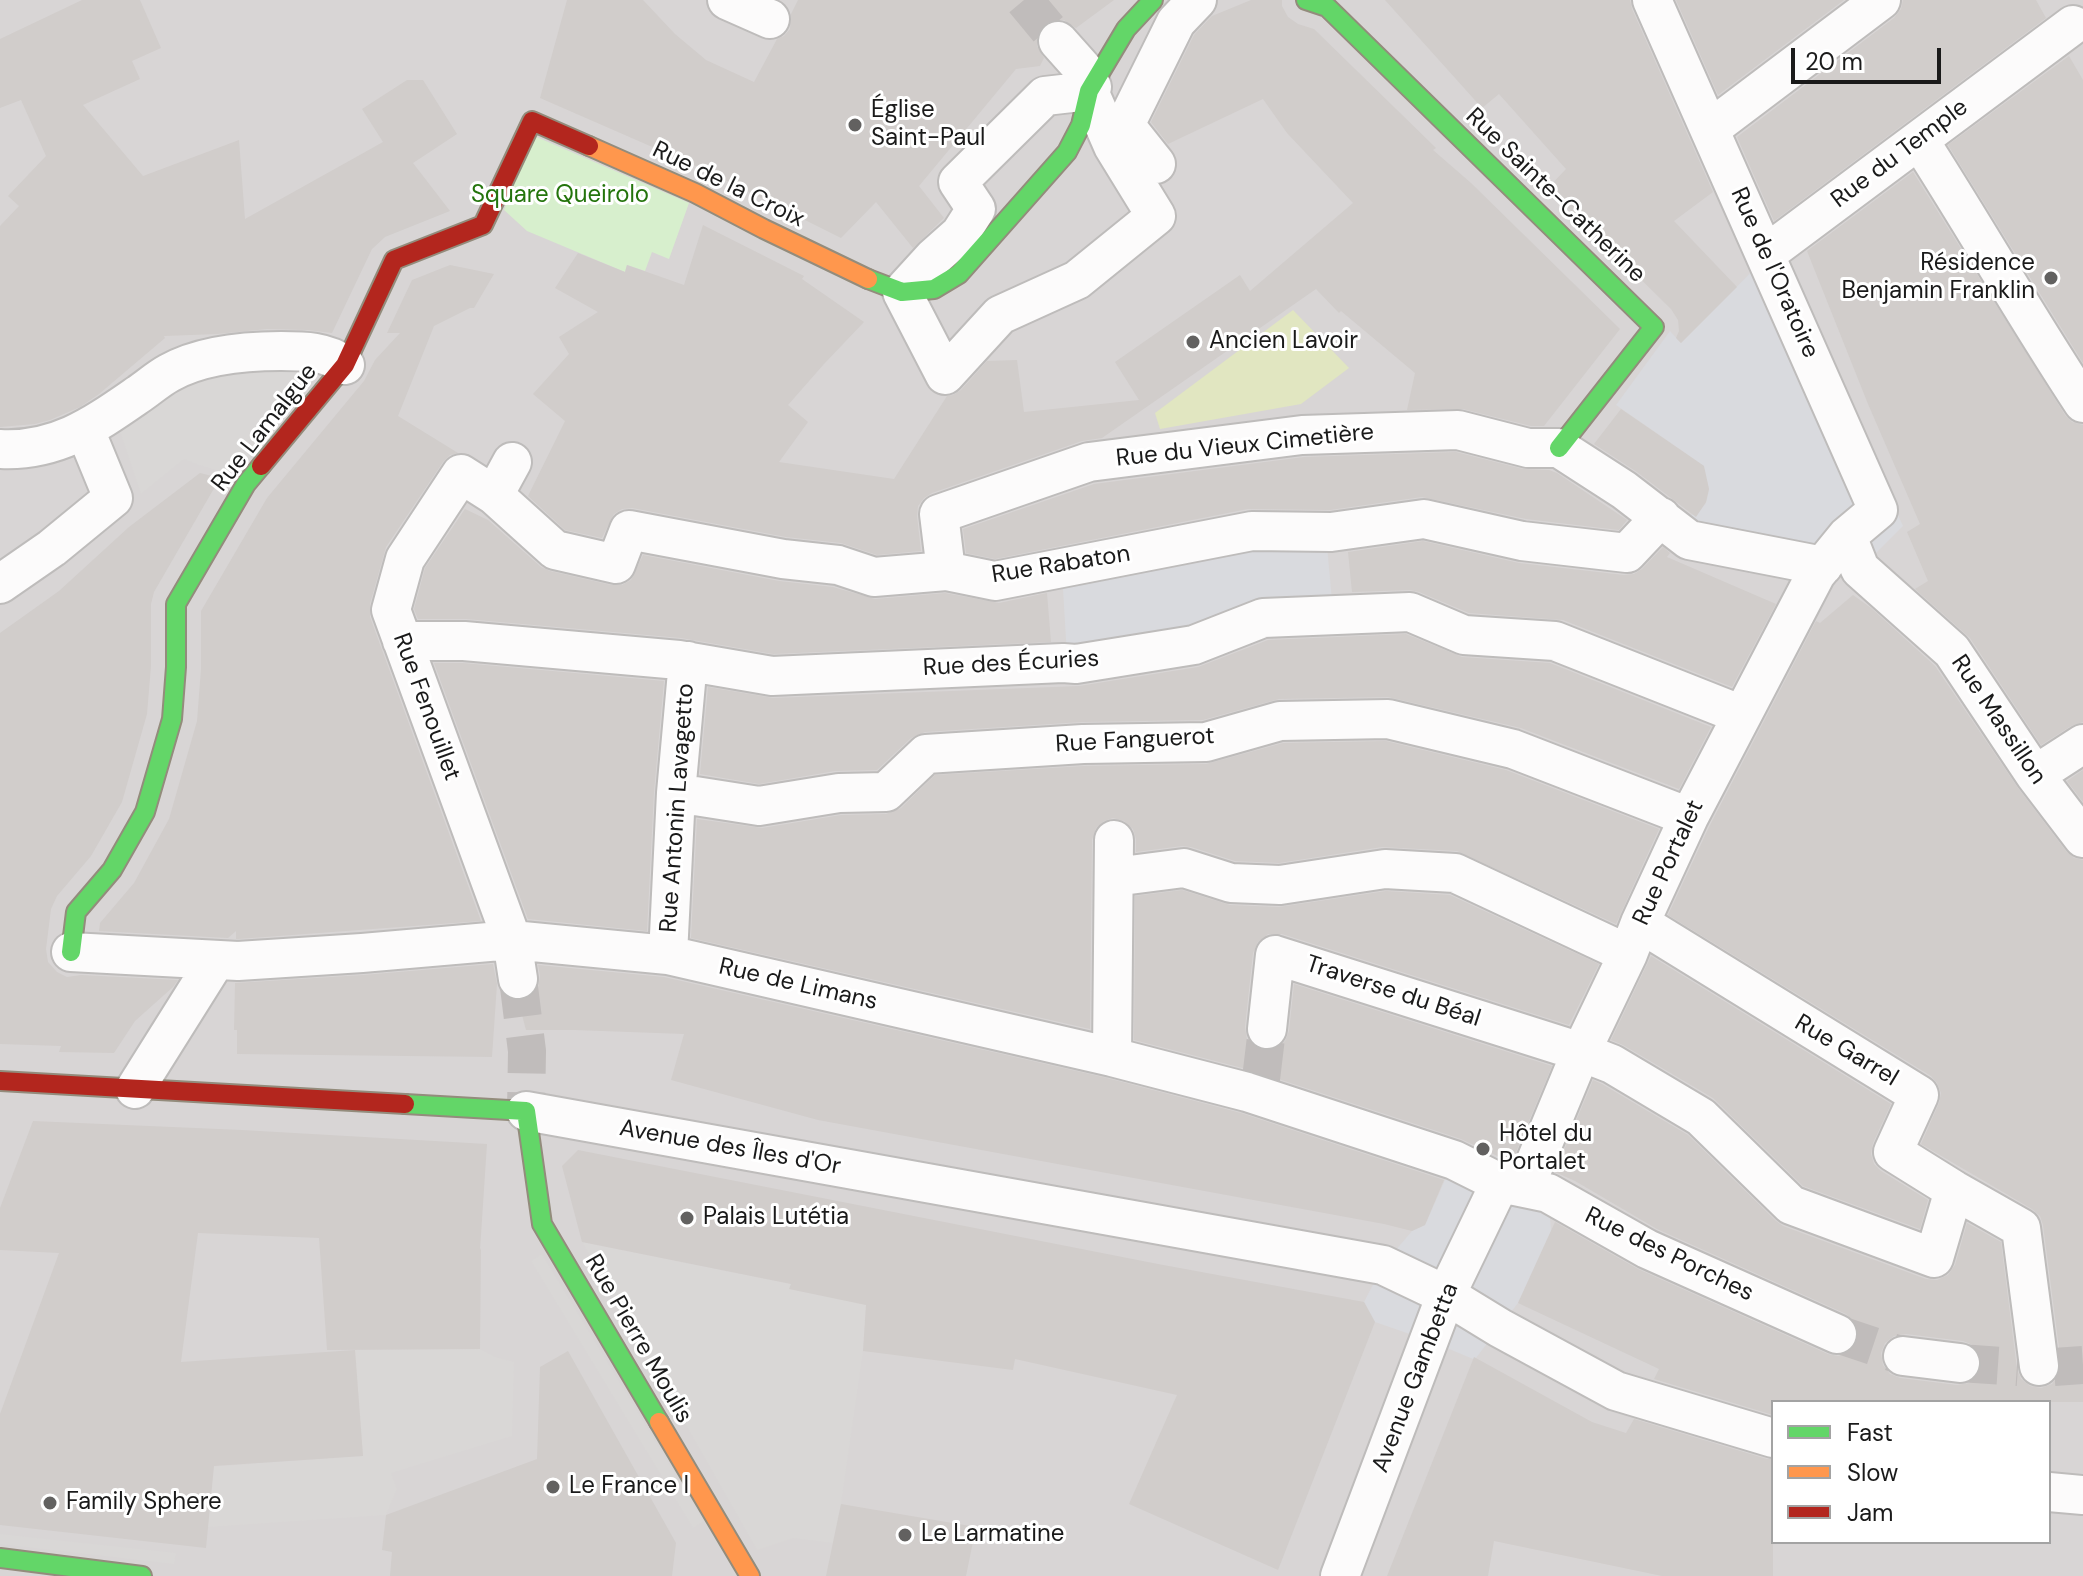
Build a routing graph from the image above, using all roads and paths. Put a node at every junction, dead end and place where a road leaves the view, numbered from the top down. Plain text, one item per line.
1 (727, 0) edge
2 (1153, 0) edge
3 (1197, 0) edge
4 (1306, 0) edge
5 (1653, 0) edge
6 (1881, 0) edge
7 (770, 19) dead end
8 (2072, 24) edge
9 (1058, 41) tunnel mouth
10 (1090, 89) junction
11 (532, 121) joint
12 (1710, 129) junction
13 (1919, 140) junction
14 (1156, 164) dead end
15 (1764, 252) junction
16 (902, 292) junction
17 (345, 365) junction
18 (2083, 403) edge
19 (85, 430) junction
20 (1559, 448) junction
21 (0, 449) edge
22 (512, 462) dead end
23 (494, 495) junction
24 (1661, 517) junction
25 (1847, 536) junction
26 (1823, 566) junction
27 (946, 571) junction
28 (0, 584) edge
29 (402, 641) junction
30 (688, 661) junction
31 (1742, 715) junction
32 (2083, 744) edge
33 (2035, 775) junction
34 (676, 793) junction
35 (1689, 817) junction
36 (2083, 838) edge
37 (1634, 938) junction
38 (512, 940) junction
39 (71, 952) joint
40 (668, 955) junction
41 (216, 960) junction
42 (518, 979) tunnel mouth
43 (1267, 1029) tunnel mouth
44 (1581, 1052) junction
45 (1112, 1057) junction
46 (2, 1086) edge
47 (135, 1089) junction
48 (526, 1111) junction
49 (1500, 1183) junction
50 (1954, 1190) junction
51 (1446, 1295) junction
52 (1837, 1334) tunnel mouth
53 (1903, 1356) tunnel mouth
54 (1960, 1363) tunnel mouth
55 (2037, 1366) dead end
56 (1771, 1437) edge
57 (2051, 1492) edge
58 (2083, 1495) edge
59 (0, 1558) edge
60 (142, 1576) edge
61 (750, 1576) edge
62 (1340, 1576) edge

1 - 7 street
2 - 10 street
3 - 14 street
4 - 20 street, Rue Sainte-Catherine
5 - 12 street, Rue de l'Oratoire
6 - 12 street
8 - 13 street, Rue du Temple
9 - 10 street
10 - 16 street
10 - 16 street
10 - 16 street
11 - 16 street, Rue de la Croix
11 - 17 street, Rue Lamalgue
12 - 15 street, Rue de l'Oratoire
13 - 15 street, Rue du Temple
13 - 18 street
15 - 25 street, Rue de l'Oratoire
17 - 19 street
17 - 39 street, Rue Lamalgue
19 - 21 street
19 - 28 street
20 - 24 street, Rue du Vieux Cimetière
20 - 27 street, Rue du Vieux Cimetière
22 - 23 street
23 - 27 street, Rue Rabaton
23 - 29 street, Rue Fenouillet
24 - 26 street, Rue du Vieux Cimetière
24 - 27 street, Rue Rabaton
25 - 26 street, Rue Portalet
25 - 33 street, Rue Massillon
26 - 31 street, Rue Portalet
29 - 30 street, Rue des Écuries
29 - 38 street, Rue Fenouillet
30 - 31 street, Rue des Écuries
30 - 34 street, Rue Antonin Lavagetto
31 - 35 street, Rue Portalet
32 - 33 street
33 - 36 street, Rue Massillon
34 - 35 street, Rue Fanguerot
34 - 40 street, Rue Antonin Lavagetto
35 - 37 street, Rue Portalet
37 - 44 street, Rue Portalet
37 - 45 street
37 - 50 street, Rue Garrel
38 - 40 street, Rue de Limans
38 - 41 street, Rue de Limans
38 - 42 street, Rue Fenouillet
39 - 41 street, Rue de Limans
40 - 45 street, Rue de Limans
41 - 47 street
43 - 44 street, Traverse du Béal
44 - 49 street, Rue Portalet
44 - 50 street
45 - 49 street, Rue de Limans
46 - 47 street, Avenue des Îles d'Or
47 - 48 street, Avenue des Îles d'Or
48 - 51 street, Avenue des Îles d'Or
48 - 61 street, Rue Pierre Moulis
49 - 51 street, Avenue Gambetta
49 - 52 street, Rue des Porches
50 - 55 street, Rue Garrel
51 - 56 street, Avenue des Îles d'Or
51 - 62 street, Avenue Gambetta
53 - 54 street
57 - 58 street
59 - 60 street

